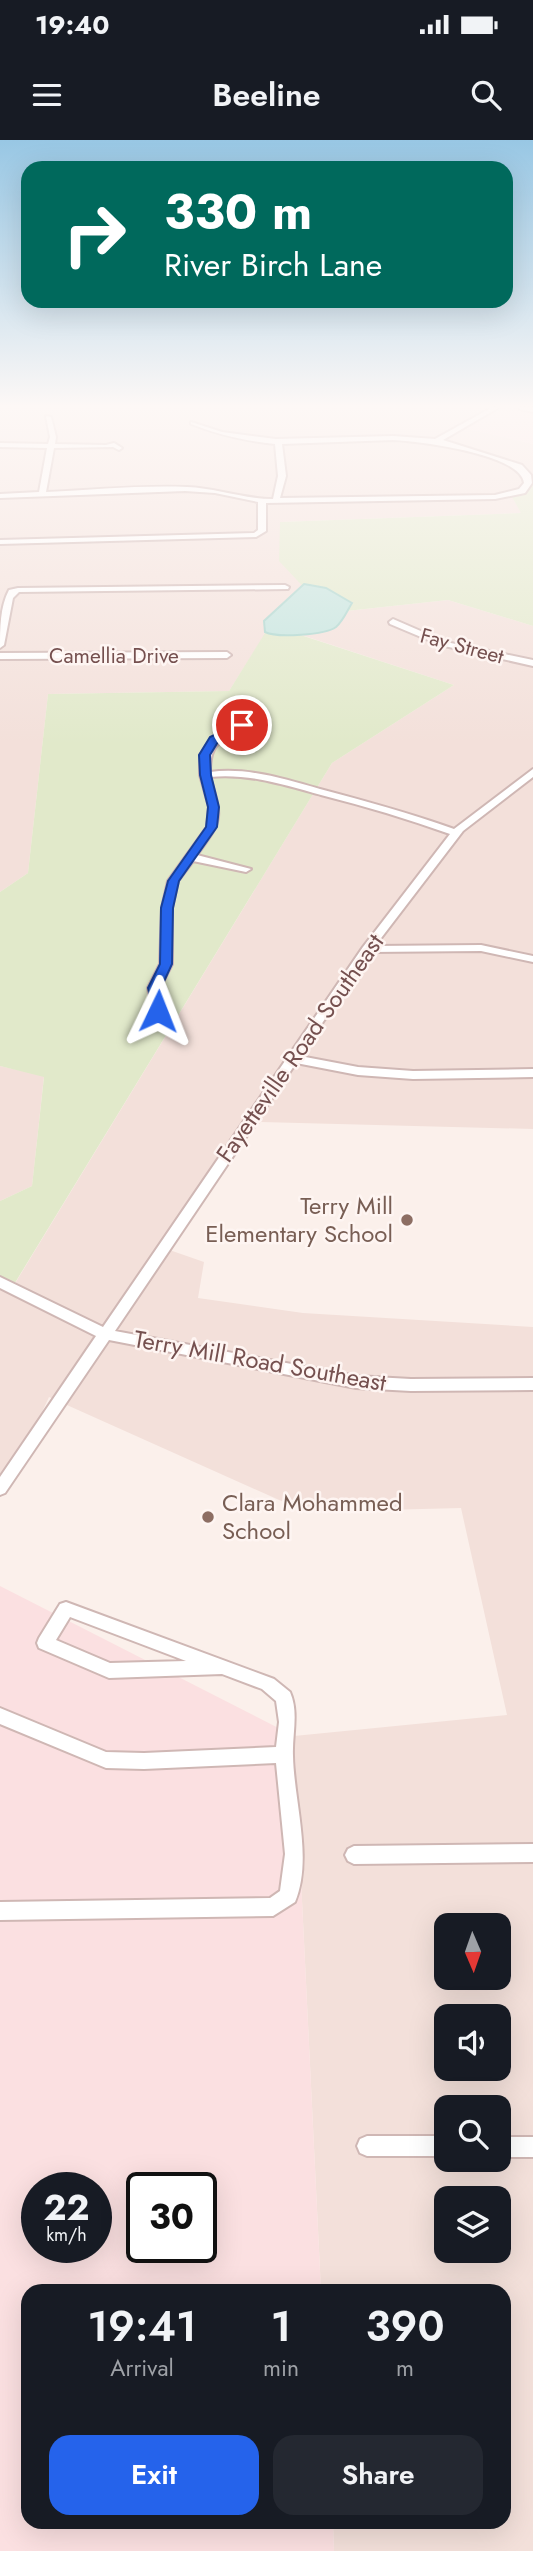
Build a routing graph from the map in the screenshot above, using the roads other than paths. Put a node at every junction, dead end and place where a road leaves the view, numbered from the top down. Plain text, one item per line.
1 (262, 521) edge
2 (0, 542) edge
3 (285, 587) dead end
4 (393, 622) dead end
5 (0, 645) edge
6 (227, 655) dead end
7 (0, 656) edge
8 (533, 663) edge
9 (242, 725) dead end
10 (533, 772) edge
11 (205, 775) junction
12 (457, 833) junction
13 (190, 857) junction
14 (246, 869) dead end
15 (367, 949) junction
16 (533, 959) edge
17 (170, 1027) dead end
18 (292, 1058) junction
19 (533, 1073) edge
20 (0, 1282) edge
21 (105, 1334) junction
22 (533, 1384) edge
23 (0, 1489) edge
24 (221, 1667) junction
25 (0, 1716) edge
26 (284, 1755) junction
27 (533, 1853) edge
28 (354, 1855) dead end
29 (0, 1911) edge
30 (366, 2146) dead end
31 (434, 2146) edge
32 (511, 2147) edge
33 (533, 2147) edge

1 - 2 street
3 - 5 street
4 - 8 street, Fay Street
6 - 7 street, Camellia Drive
9 - 11 street
10 - 12 street, Fayetteville Road Southeast
11 - 12 street
11 - 13 street
12 - 15 street, Fayetteville Road Southeast
13 - 14 street
13 - 17 street
15 - 16 street
15 - 18 street, Fayetteville Road Southeast
18 - 19 street
18 - 21 street, Fayetteville Road Southeast
20 - 21 street, Terry Mill Road Southeast
21 - 22 street, Terry Mill Road Southeast
21 - 23 street, Fayetteville Road Southeast
24 - 24 street
24 - 26 street
25 - 26 street
26 - 29 street
27 - 28 street
30 - 31 street
32 - 33 street

